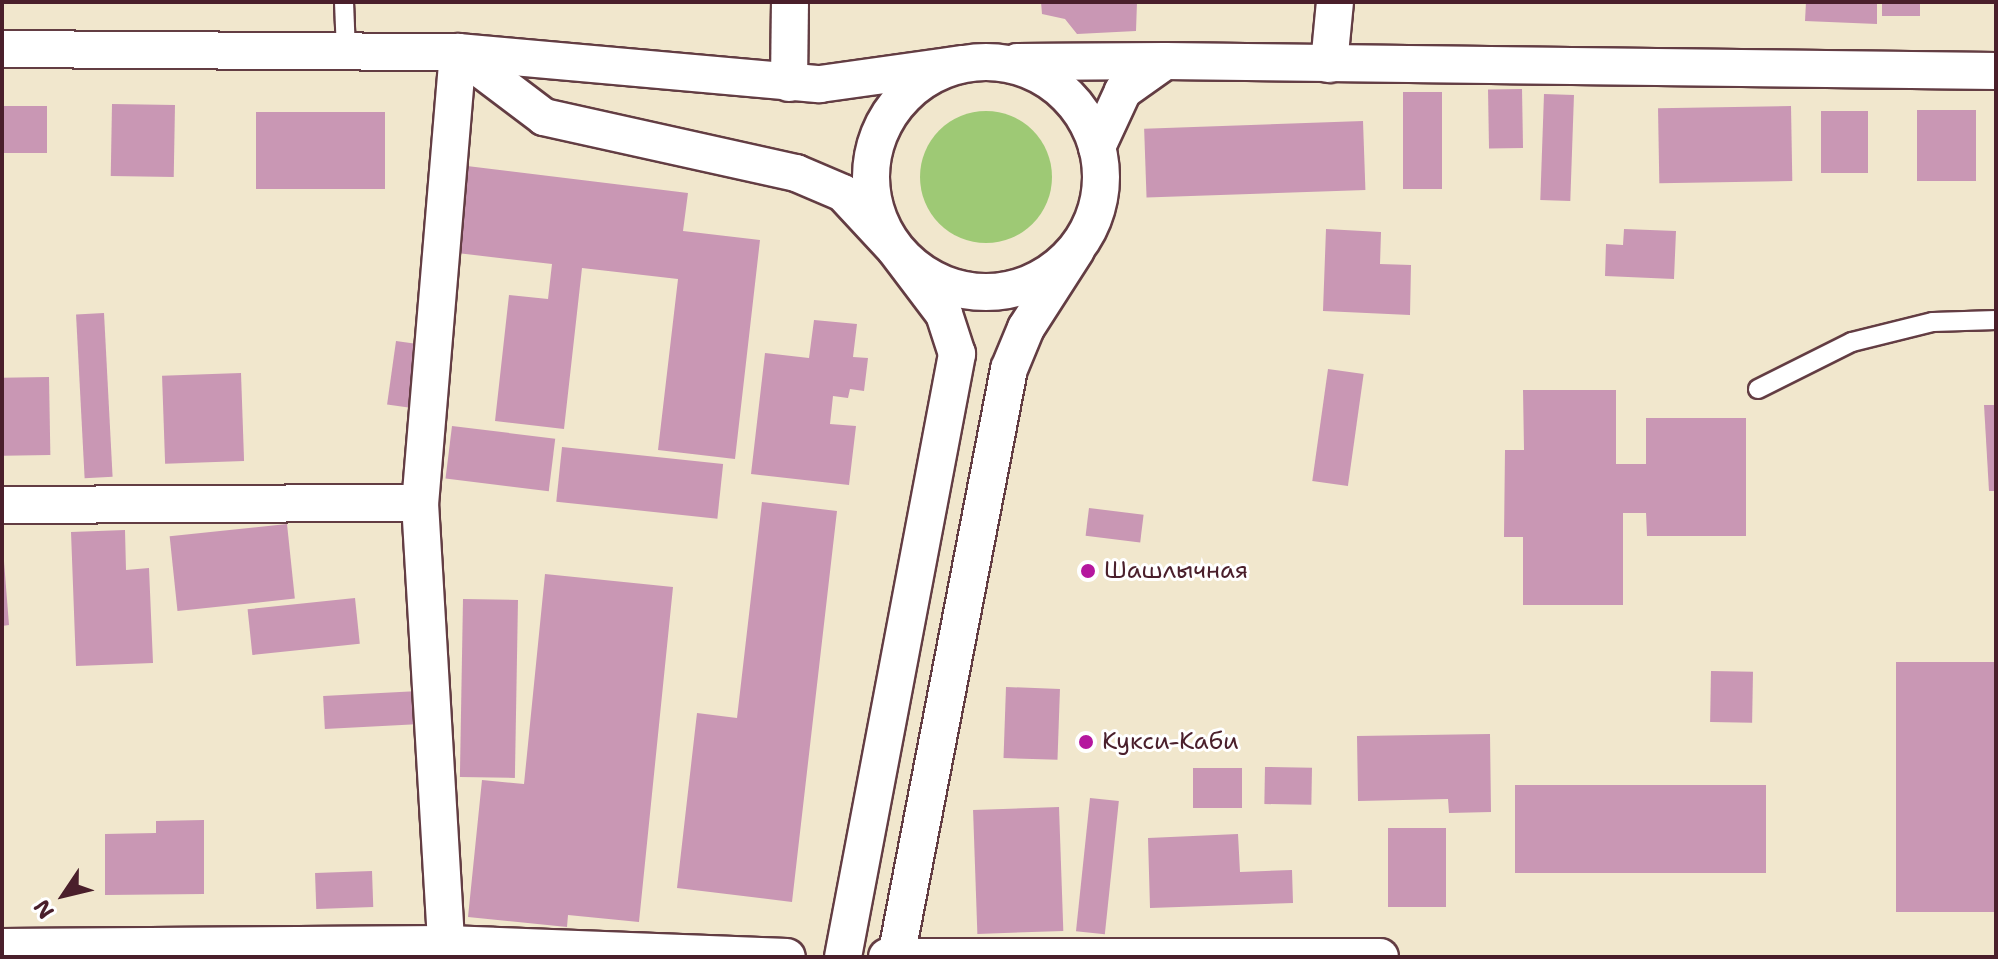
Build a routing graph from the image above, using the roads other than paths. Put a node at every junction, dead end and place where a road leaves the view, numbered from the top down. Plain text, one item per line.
1 (344, 2) edge
2 (790, 2) edge
3 (1335, 2) edge
4 (2, 49) edge
5 (346, 51) junction
6 (458, 52) junction
7 (1165, 61) junction
8 (976, 63) junction
9 (1329, 64) junction
10 (1996, 71) edge
11 (789, 83) junction
12 (1097, 147) junction
13 (895, 249) junction
14 (1076, 250) junction
15 (1996, 320) edge
16 (1758, 389) dead end
17 (420, 503) junction
18 (2, 505) edge
19 (446, 944) junction
20 (2, 947) edge
21 (787, 957) edge
22 (843, 957) edge
23 (887, 957) edge
24 (896, 957) edge
25 (1380, 957) edge

1 - 5 lane
2 - 11 street
3 - 9 street
4 - 5 street
5 - 6 street
6 - 11 street
6 - 13 street
6 - 17 street
7 - 8 street
7 - 9 street
7 - 12 street
8 - 11 street
8 - 12 street
8 - 13 street
9 - 10 street
12 - 14 street
13 - 14 street
13 - 22 street
14 - 24 street
15 - 16 lane
17 - 18 street
17 - 19 street
19 - 20 street
19 - 21 street
23 - 24 street
24 - 25 street

